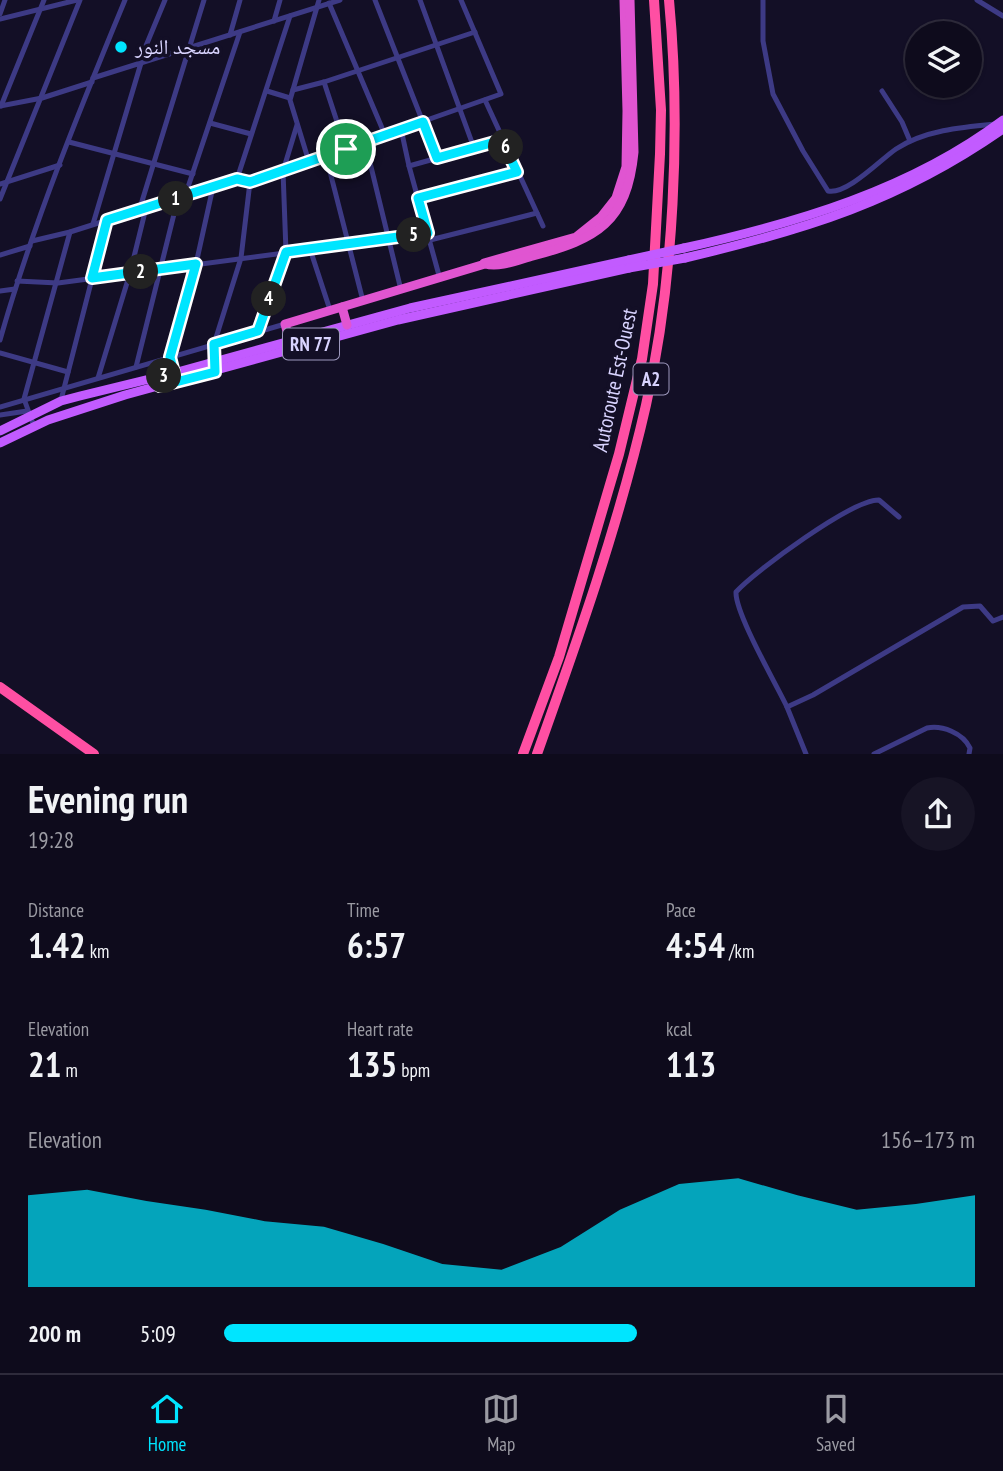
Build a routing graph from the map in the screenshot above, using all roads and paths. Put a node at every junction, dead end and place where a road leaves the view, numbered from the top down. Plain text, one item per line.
1 (5, 0) edge
2 (44, 0) edge
3 (78, 0) edge
4 (125, 0) edge
5 (165, 0) edge
6 (204, 0) edge
7 (240, 0) edge
8 (280, 0) edge
9 (319, 0) edge
10 (340, 0) edge
11 (375, 0) edge
12 (420, 0) edge
13 (461, 0) edge
14 (624, 0) edge
15 (630, 0) edge
16 (654, 0) edge
17 (669, 0) edge
18 (763, 0) edge
19 (976, 0) edge
20 (329, 4) junction
21 (317, 7) junction
22 (41, 9) junction
23 (0, 16) edge
24 (290, 16) junction
25 (1003, 16) edge
26 (274, 21) junction
27 (240, 32) junction
28 (475, 32) junction
29 (230, 35) junction
30 (437, 44) junction
31 (190, 48) junction
32 (399, 57) junction
33 (140, 64) junction
34 (359, 70) junction
35 (92, 80) junction
36 (324, 82) junction
37 (293, 90) junction
38 (882, 90) dead end
39 (267, 91) junction
40 (43, 98) junction
41 (290, 98) junction
42 (485, 100) junction
43 (1, 106) edge
44 (460, 108) junction
45 (423, 122) junction
46 (210, 123) junction
47 (1001, 124) edge
48 (297, 125) junction
49 (401, 130) junction
50 (251, 134) junction
51 (385, 135) junction
52 (502, 140) junction
53 (910, 141) junction
54 (69, 142) junction
55 (365, 142) junction
56 (474, 148) junction
57 (346, 149) junction
58 (114, 153) junction
59 (326, 156) junction
60 (437, 158) junction
61 (309, 162) junction
62 (154, 164) junction
63 (60, 165) junction
64 (410, 166) junction
65 (283, 171) junction
66 (517, 172) junction
67 (193, 174) junction
68 (237, 179) junction
69 (250, 182) junction
70 (3, 183) edge
71 (214, 187) junction
72 (185, 197) junction
73 (178, 198) junction
74 (418, 198) junction
75 (0, 199) edge
76 (143, 210) junction
77 (537, 213) junction
78 (107, 220) junction
79 (93, 225) junction
80 (543, 226) dead end
81 (70, 232) junction
82 (429, 237) junction
83 (388, 239) junction
84 (31, 243) junction
85 (348, 244) junction
86 (310, 249) junction
87 (286, 252) junction
88 (0, 255) edge
89 (241, 258) junction
90 (196, 264) junction
91 (629, 264) junction
92 (480, 266) junction
93 (160, 269) junction
94 (130, 273) junction
95 (92, 278) junction
96 (440, 279) junction
97 (17, 281) junction
98 (58, 283) junction
99 (15, 289) junction
100 (401, 290) junction
101 (0, 291) edge
102 (363, 301) junction
103 (342, 307) junction
104 (330, 310) junction
105 (285, 324) junction
106 (347, 324) junction
107 (258, 331) junction
108 (0, 340) edge
109 (214, 344) junction
110 (290, 345) junction
111 (0, 353) edge
112 (170, 357) junction
113 (36, 362) junction
114 (136, 367) junction
115 (215, 367) junction
116 (68, 372) junction
117 (174, 373) junction
118 (98, 378) junction
119 (159, 382) junction
120 (63, 388) junction
121 (24, 399) junction
122 (61, 401) junction
123 (0, 407) edge
124 (29, 413) junction
125 (0, 415) edge
126 (34, 426) junction
127 (0, 431) edge
128 (0, 443) edge
129 (899, 517) dead end
130 (1003, 617) edge
131 (0, 688) edge
132 (787, 706) junction
133 (76, 743) junction
134 (523, 752) edge
135 (88, 754) edge
136 (94, 754) edge
137 (537, 754) edge
138 (806, 754) edge
139 (873, 754) edge
140 (969, 754) edge

1 - 23 street
2 - 22 street
3 - 22 street
3 - 40 street
4 - 35 street
5 - 33 street
6 - 31 street
7 - 29 street
8 - 26 street
9 - 21 street
10 - 20 street
11 - 32 street
12 - 30 street
13 - 28 street
14 - 92 highway
15 - 92 highway
16 - 134 highway, Autoroute Est-Ouest / A2
17 - 137 highway, Autoroute Est-Ouest / A2
18 - 53 street
19 - 25 street
20 - 21 street
20 - 34 street
21 - 24 street
21 - 37 street
22 - 23 street
22 - 43 street
24 - 26 street
24 - 39 street
26 - 27 street
27 - 29 street
27 - 46 street
28 - 30 street
28 - 42 street
29 - 31 street
30 - 32 street
30 - 44 street
31 - 33 street
31 - 62 street
32 - 34 street
32 - 45 street
33 - 35 street
33 - 58 street
34 - 36 street
34 - 51 street
35 - 40 street
35 - 54 street
36 - 37 street
36 - 57 street
37 - 41 street
38 - 53 street
39 - 41 street
39 - 50 street
40 - 43 street
40 - 70 street
41 - 48 street
42 - 44 street
42 - 52 street
44 - 45 street
44 - 56 street
45 - 49 street
45 - 60 street
46 - 50 street
46 - 67 street
47 - 53 street
47 - 91 main road, bridge
48 - 61 street
48 - 65 street
49 - 51 street
49 - 64 street
50 - 68 street
51 - 55 street
52 - 56 street
52 - 66 street
54 - 58 street
54 - 63 street
55 - 57 street
55 - 83 street
56 - 60 street
57 - 59 street
58 - 62 street
58 - 79 street
59 - 61 street
59 - 85 street
60 - 64 street
61 - 65 street
62 - 67 street
62 - 76 street
63 - 70 street
63 - 84 street
64 - 74 street
65 - 69 street
65 - 87 street
66 - 74 street
66 - 77 street
67 - 72 street
68 - 69 street
68 - 71 street
69 - 89 street
70 - 75 street
71 - 72 street
71 - 90 street
72 - 73 street
73 - 76 street
73 - 93 street
74 - 82 street
76 - 78 street
76 - 94 street
77 - 80 street
77 - 82 street
78 - 79 street
78 - 95 street
79 - 81 street
81 - 84 street
81 - 98 street
82 - 83 street
82 - 96 street
83 - 85 street
83 - 100 street
84 - 88 street
84 - 97 street
85 - 86 street
85 - 102 street
86 - 87 street
86 - 104 street
87 - 89 street
87 - 107 street
89 - 90 street
89 - 109 street
90 - 93 street
90 - 112 street
91 - 106 main road
91 - 110 main road, RN 77
92 - 96 highway
93 - 94 street
93 - 114 street
94 - 95 street
94 - 118 street
95 - 98 street
95 - 116 street
96 - 100 highway
97 - 98 street
97 - 99 street
98 - 113 street
99 - 101 street
99 - 108 street
100 - 102 highway
102 - 103 highway
103 - 104 highway
103 - 106 highway
104 - 105 highway
105 - 107 street
105 - 110 highway
106 - 110 main road
107 - 109 street
109 - 112 street
109 - 115 street
110 - 115 main road, RN 77
111 - 113 street
112 - 114 street
112 - 117 street
113 - 116 street
113 - 121 street
114 - 118 street
115 - 117 main road
115 - 119 main road, RN 77
116 - 120 street
117 - 119 main road
118 - 120 street
119 - 122 main road
119 - 126 main road, RN 77
120 - 121 street
120 - 122 street
121 - 123 street
121 - 124 street
122 - 124 main road
124 - 125 street
124 - 126 street
124 - 127 main road
126 - 128 main road, RN 77
129 - 132 street
130 - 132 street
131 - 133 highway
132 - 138 street
133 - 135 highway
133 - 136 highway
139 - 140 street

